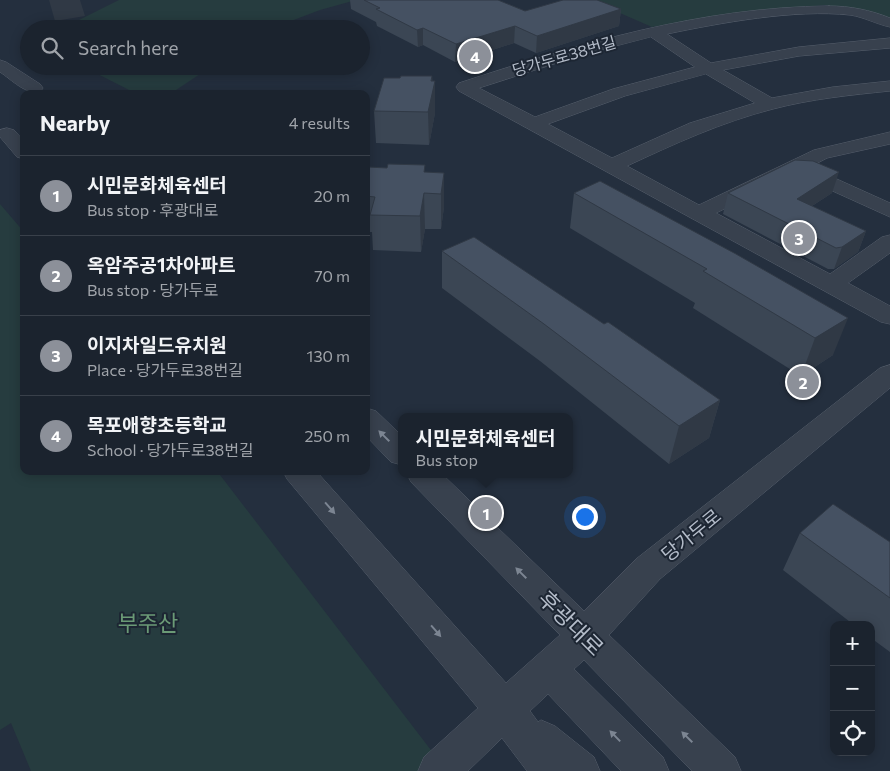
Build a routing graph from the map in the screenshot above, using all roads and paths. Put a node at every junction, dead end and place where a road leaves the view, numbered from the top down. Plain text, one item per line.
1 (890, 23) edge
2 (652, 31) junction
3 (890, 43) edge
4 (0, 65) edge
5 (708, 68) junction
6 (890, 86) edge
7 (34, 88) dead end
8 (769, 104) junction
9 (532, 124) junction
10 (7, 134) dead end
11 (890, 138) edge
12 (20, 149) edge
13 (610, 166) junction
14 (793, 166) junction
15 (890, 211) edge
16 (699, 213) junction
17 (890, 242) edge
18 (831, 284) junction
19 (890, 316) edge
20 (890, 374) edge
21 (370, 422) edge
22 (398, 450) edge
23 (301, 475) edge
24 (426, 478) edge
25 (584, 636) junction
26 (548, 668) junction
27 (505, 710) junction
28 (438, 771) edge
29 (552, 771) edge
30 (580, 771) edge
31 (649, 771) edge
32 (721, 771) edge

1 - 2 street, 당가두로38번길
2 - 5 street
2 - 9 street, 당가두로38번길
3 - 5 street
4 - 7 street
5 - 8 street
5 - 9 street
6 - 8 street
8 - 13 street
9 - 13 street, 당가두로38번길
10 - 12 street
11 - 14 street
13 - 16 street, 당가두로38번길
14 - 15 street
14 - 16 street
16 - 18 street, 당가두로38번길
17 - 18 street
18 - 19 street, 당가두로38번길
20 - 25 street, 당가두로
22 -> 21 street
23 -> 27 street
25 -> 24 street, 후광대로
25 - 26 street, 당가두로
32 -> 25 street, 후광대로
26 - 27 street, 당가두로
31 -> 26 street
27 - 28 street, 당가두로
27 - 29 street
27 - 30 street

